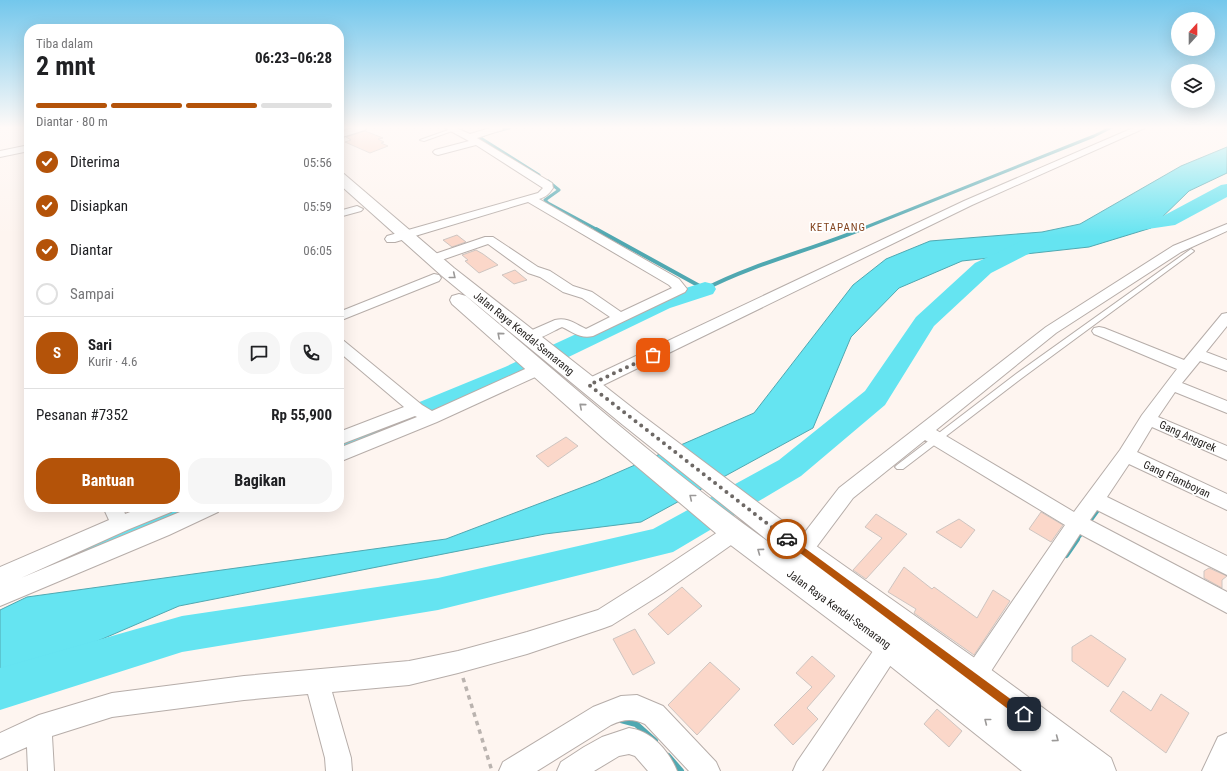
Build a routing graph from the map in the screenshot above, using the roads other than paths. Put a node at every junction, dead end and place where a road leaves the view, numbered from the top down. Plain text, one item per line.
1 (514, 164) edge
2 (1058, 164) edge
3 (344, 182) edge
4 (344, 197) edge
5 (530, 199) junction
6 (357, 209) junction
7 (344, 213) edge
8 (1227, 227) edge
9 (398, 237) junction
10 (1191, 251) dead end
11 (433, 259) junction
12 (434, 278) junction
13 (344, 315) edge
14 (1227, 317) edge
15 (620, 318) junction
16 (1099, 331) dead end
17 (528, 337) junction
18 (344, 348) edge
19 (1191, 361) junction
20 (542, 362) junction
21 (1227, 366) edge
22 (589, 385) junction
23 (1172, 385) junction
24 (1227, 407) edge
25 (423, 413) junction
26 (1148, 419) junction
27 (621, 426) junction
28 (930, 435) junction
29 (344, 437) edge
30 (344, 452) edge
31 (1227, 453) edge
32 (1126, 455) junction
33 (900, 467) dead end
34 (1094, 499) junction
35 (1227, 502) edge
36 (134, 512) edge
37 (198, 512) edge
38 (116, 515) edge
39 (734, 520) junction
40 (1077, 523) junction
41 (802, 551) junction
42 (1227, 566) edge
43 (5, 586) edge
44 (1227, 603) edge
45 (890, 646) junction
46 (974, 677) junction
47 (317, 682) junction
48 (39, 728) junction
49 (0, 746) edge
50 (1227, 746) edge
51 (41, 771) edge
52 (339, 771) edge
53 (512, 771) edge
54 (570, 771) edge
55 (664, 771) edge
56 (707, 771) edge
57 (806, 771) edge
58 (1050, 771) edge
59 (1098, 771) edge
60 (1215, 771) edge

1 - 5 street
2 - 22 street
3 - 9 highway, Jalan Raya Kendal-Semarang
4 - 6 highway, Jalan Raya Kendal-Semarang
5 - 9 street
5 - 15 street
6 - 7 street
6 - 9 highway, Jalan Raya Kendal-Semarang
8 - 28 street
9 - 11 highway, Jalan Raya Kendal-Semarang
9 - 12 highway, Jalan Raya Kendal-Semarang
10 - 28 lane
11 - 15 street
11 -> 17 highway, Jalan Raya Kendal-Semarang
12 - 13 street
20 -> 12 highway, Jalan Raya Kendal-Semarang
14 - 19 street
15 - 17 street
16 - 19 street
17 - 20 highway, Jalan Raya Kendal-Semarang
18 - 25 street
19 - 21 street
19 - 23 street
20 - 22 highway, Jalan Raya Kendal-Semarang
20 - 25 street
27 -> 20 highway, Jalan Raya Kendal-Semarang
22 - 27 highway, Jalan Raya Kendal-Semarang
23 - 24 street
23 - 26 street
25 - 29 street
25 - 30 street
26 - 31 street, Gang Anggrek
26 - 32 street
27 - 39 highway, Jalan Raya Kendal-Semarang
28 - 33 lane
28 - 40 street
28 - 41 street
32 - 34 street
32 - 35 street, Gang Flamboyan
34 - 40 street
34 - 42 street
36 - 38 street
37 - 43 street
38 - 43 street
39 - 41 highway, Jalan Raya Kendal-Semarang
45 -> 39 highway, Jalan Raya Kendal-Semarang
39 - 47 street
40 - 44 street
40 - 46 street
41 - 46 highway, Jalan Raya Kendal-Semarang
45 - 57 street
58 -> 45 highway, Jalan Raya Kendal-Semarang
46 -> 59 highway, Jalan Raya Kendal-Semarang
47 - 48 street
47 - 52 street
48 - 49 street
48 - 51 street
50 - 60 street
53 - 56 street
54 - 55 street

